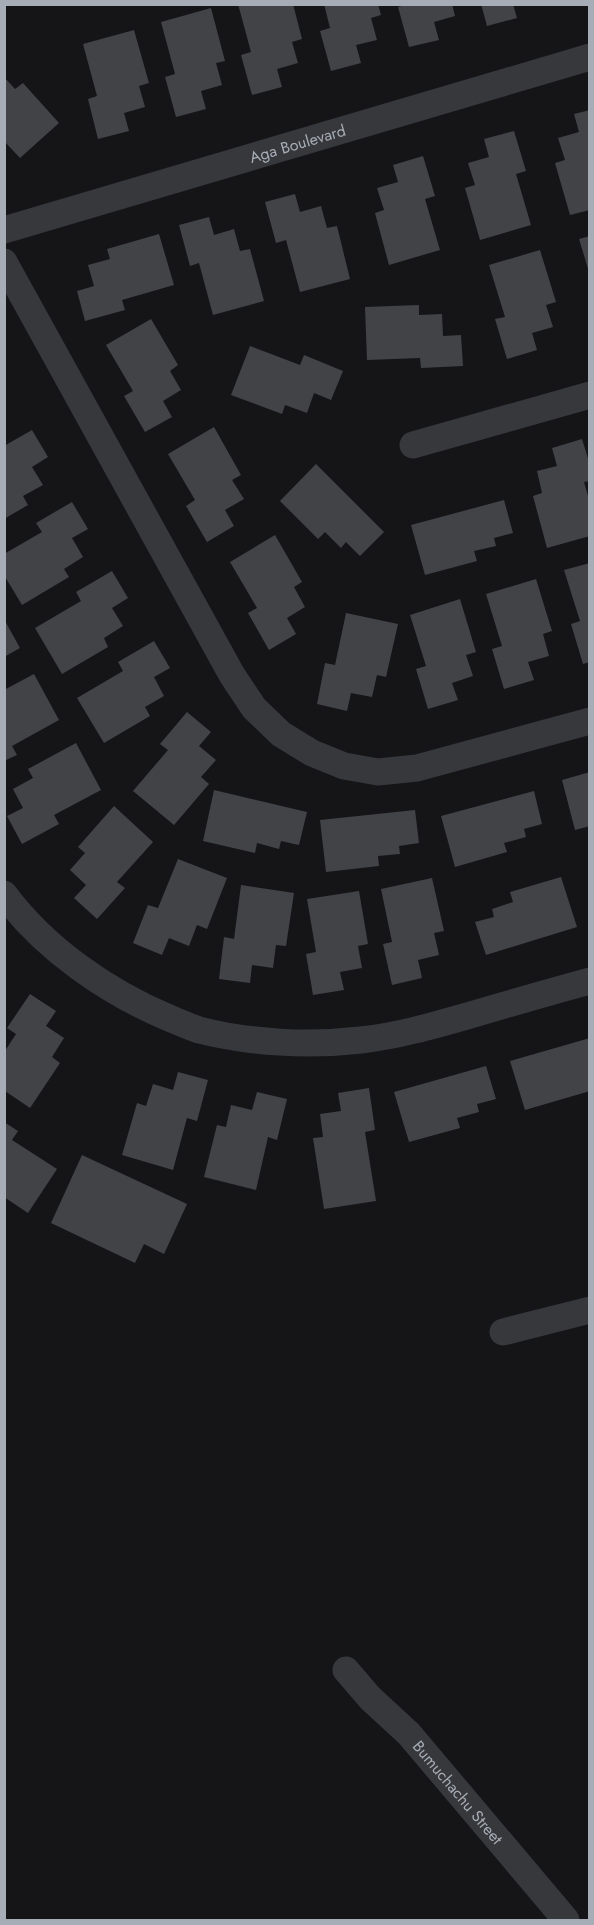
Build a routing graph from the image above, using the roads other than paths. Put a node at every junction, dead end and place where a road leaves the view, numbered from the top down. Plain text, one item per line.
1 (590, 57) edge
2 (4, 230) edge
3 (4, 262) edge
4 (590, 395) edge
5 (413, 445) dead end
6 (590, 721) edge
7 (4, 894) edge
8 (590, 981) edge
9 (590, 1310) edge
10 (503, 1332) dead end
11 (346, 1670) dead end
12 (566, 1920) edge

1 - 2 street, Aga Boulevard
3 - 6 street
4 - 5 street
7 - 8 street
9 - 10 street
11 - 12 street, Bumuchachu Street

